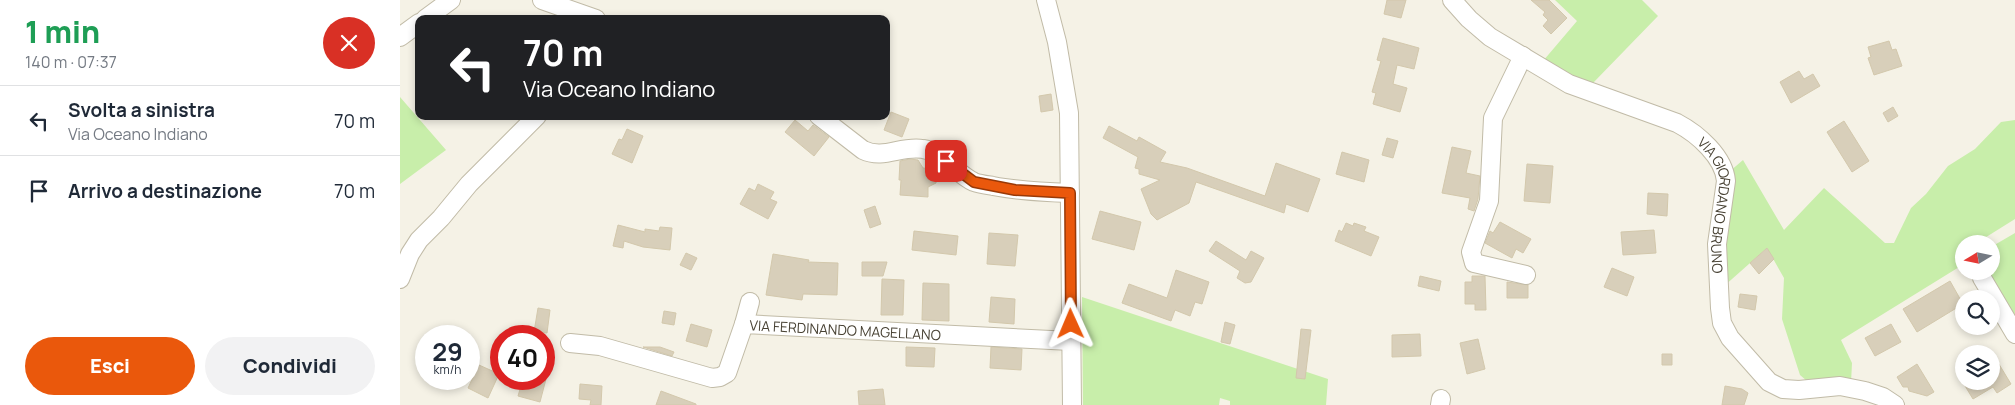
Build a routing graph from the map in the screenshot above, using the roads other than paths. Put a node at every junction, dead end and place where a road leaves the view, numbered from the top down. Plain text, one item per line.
1 (451, 0) edge
2 (542, 0) edge
3 (1046, 0) edge
4 (1452, 0) edge
5 (430, 15) edge
6 (585, 15) edge
7 (415, 26) edge
8 (400, 37) edge
9 (1523, 56) junction
10 (533, 120) edge
11 (824, 120) edge
12 (1070, 193) junction
13 (1526, 275) dead end
14 (400, 278) edge
15 (1983, 280) edge
16 (750, 302) dead end
17 (744, 324) junction
18 (2015, 334) edge
19 (1071, 341) junction
20 (570, 343) dead end
21 (1072, 405) edge
22 (1895, 405) edge

1 - 5 street
2 - 6 street
3 - 12 street
4 - 9 street, VIA GIORDANO BRUNO
7 - 8 street
9 - 13 street
9 - 22 street, VIA GIORDANO BRUNO
10 - 14 street
11 - 12 street
12 - 19 street
15 - 18 street
16 - 17 street
17 - 19 street, VIA FERDINANDO MAGELLANO
17 - 20 street, VIA FERDINANDO MAGELLANO
19 - 21 street

